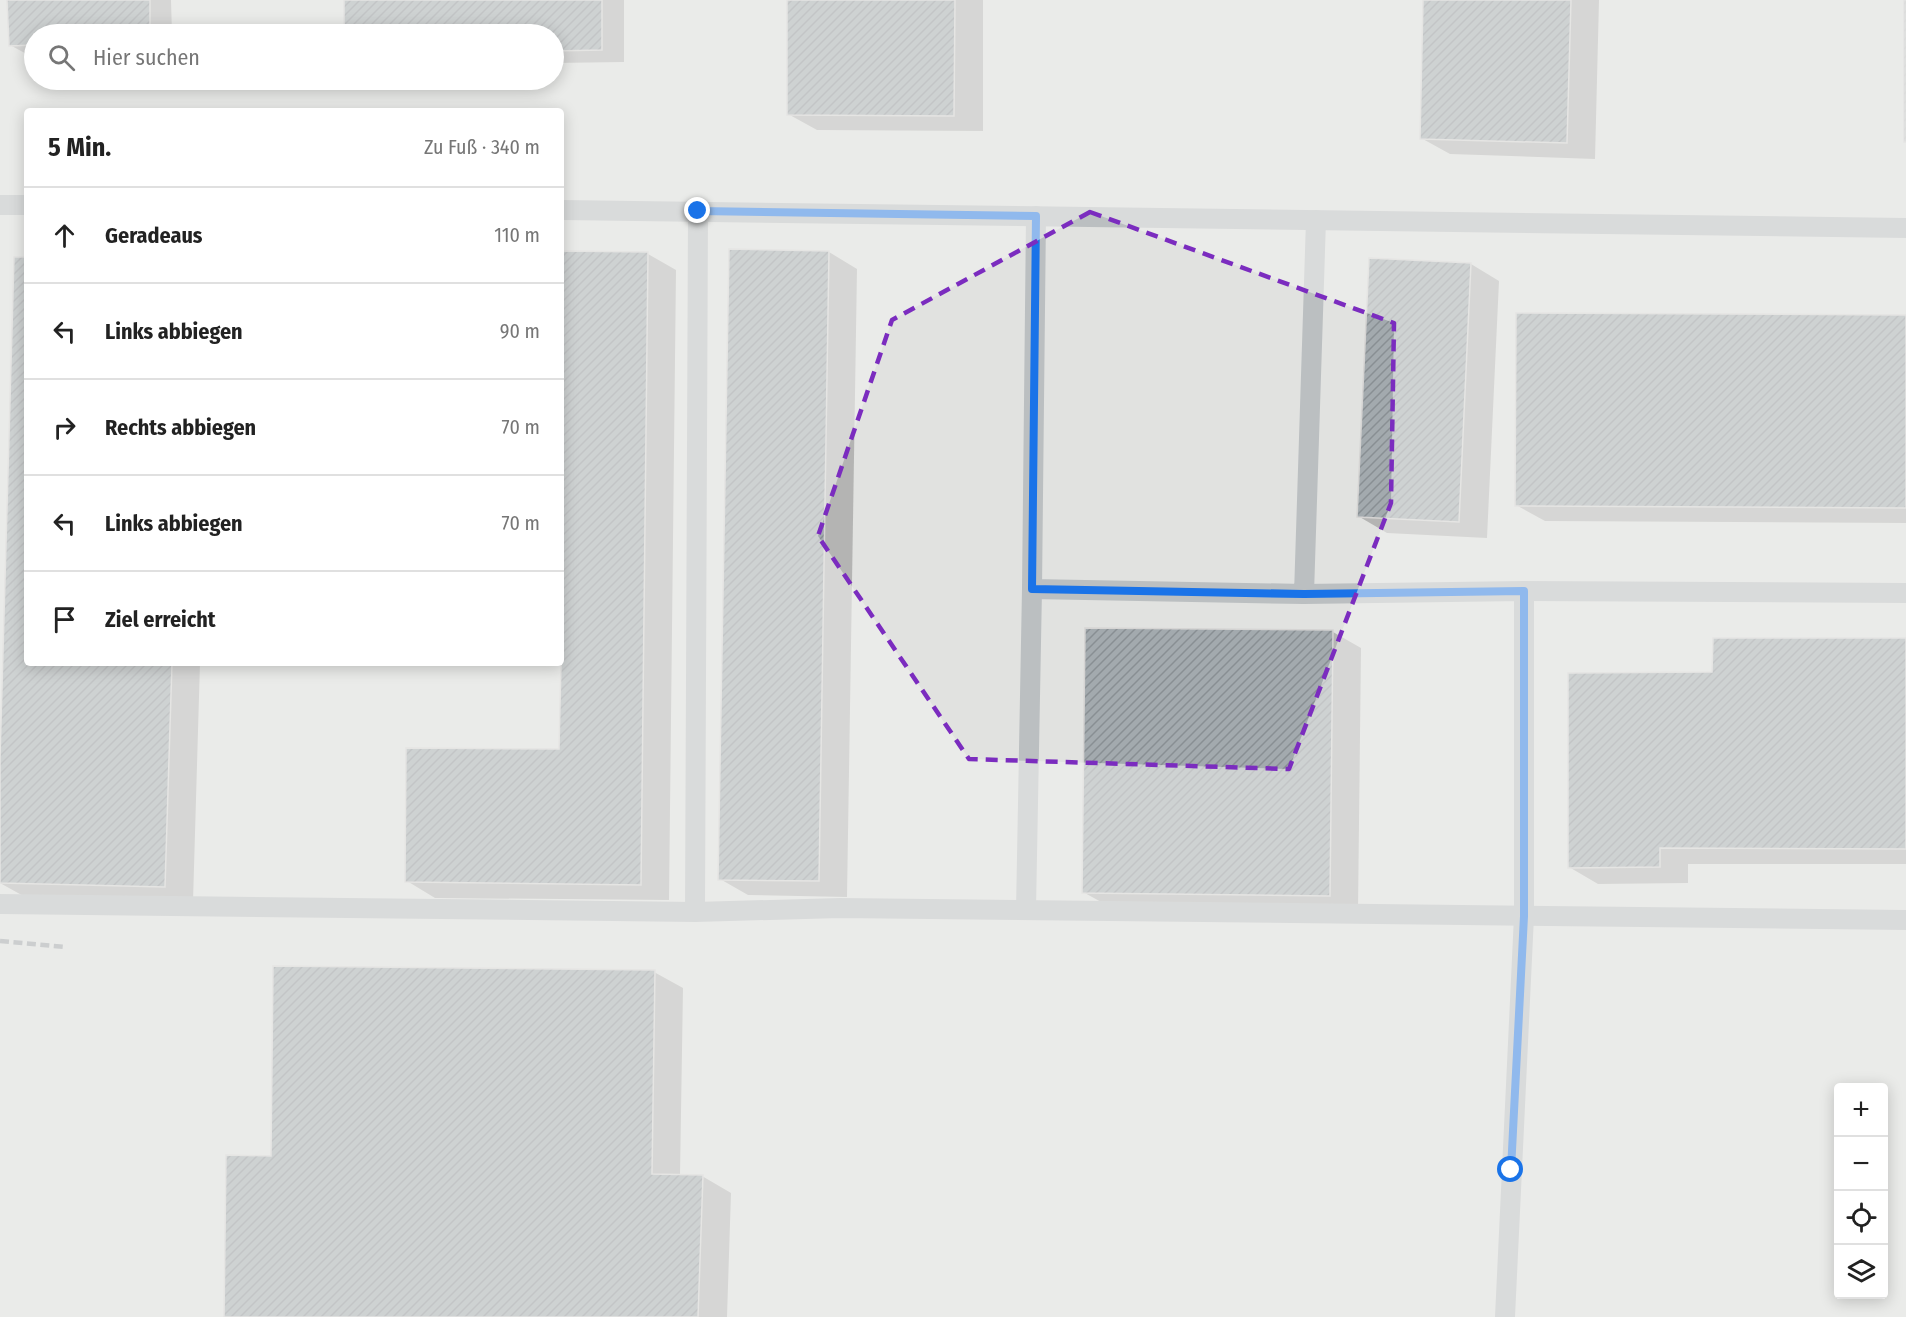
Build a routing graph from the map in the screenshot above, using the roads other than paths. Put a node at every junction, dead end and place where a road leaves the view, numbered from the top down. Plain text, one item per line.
1 (0, 205) edge
2 (24, 206) edge
3 (564, 210) edge
4 (698, 211) junction
5 (1036, 216) junction
6 (1316, 220) junction
7 (1906, 228) edge
8 (1032, 589) junction
9 (1524, 591) junction
10 (1906, 593) edge
11 (1304, 594) junction
12 (0, 904) edge
13 (1026, 910) junction
14 (695, 912) junction
15 (1524, 916) junction
16 (1906, 920) edge
17 (1505, 1317) edge

1 - 2 lane
3 - 4 lane
4 - 5 lane
4 - 14 lane
5 - 6 lane
5 - 8 lane
6 - 7 lane
6 - 11 lane
8 - 11 lane
8 - 13 lane
9 - 10 lane
9 - 11 lane
9 - 15 lane
12 - 14 lane
13 - 14 lane
13 - 15 lane
15 - 16 lane
15 - 17 lane

